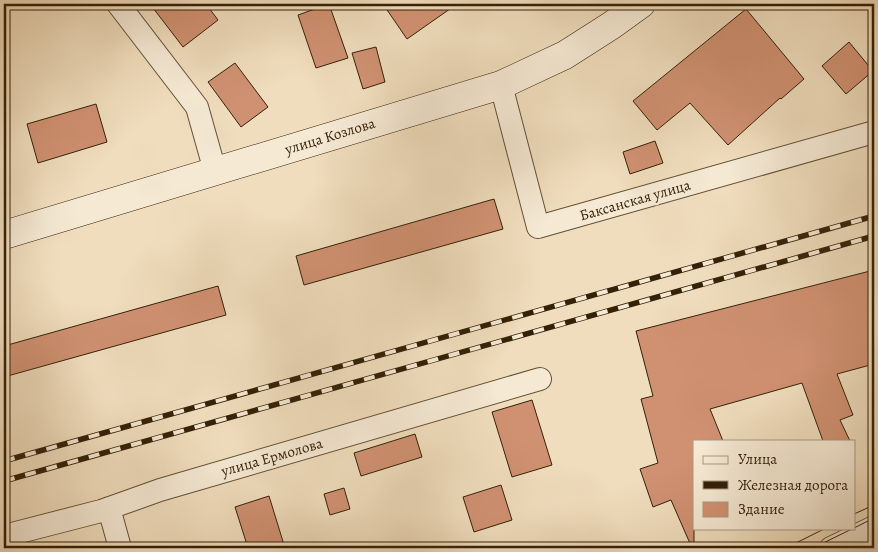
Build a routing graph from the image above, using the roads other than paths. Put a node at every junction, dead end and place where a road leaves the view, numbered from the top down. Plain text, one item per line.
1 (118, 4) edge
2 (641, 4) edge
3 (501, 85) junction
4 (874, 132) edge
5 (215, 171) junction
6 (4, 235) edge
7 (540, 379) dead end
8 (109, 508) junction
9 (874, 527) edge
10 (4, 536) edge
11 (120, 548) edge
12 (831, 548) edge

1 - 5 street
2 - 3 street, улица Козлова
3 - 4 street, Баксанская улица
3 - 5 street, улица Козлова
5 - 6 street, улица Козлова
7 - 8 street, улица Ермолова
8 - 10 street, улица Ермолова
8 - 11 street
9 - 12 street

